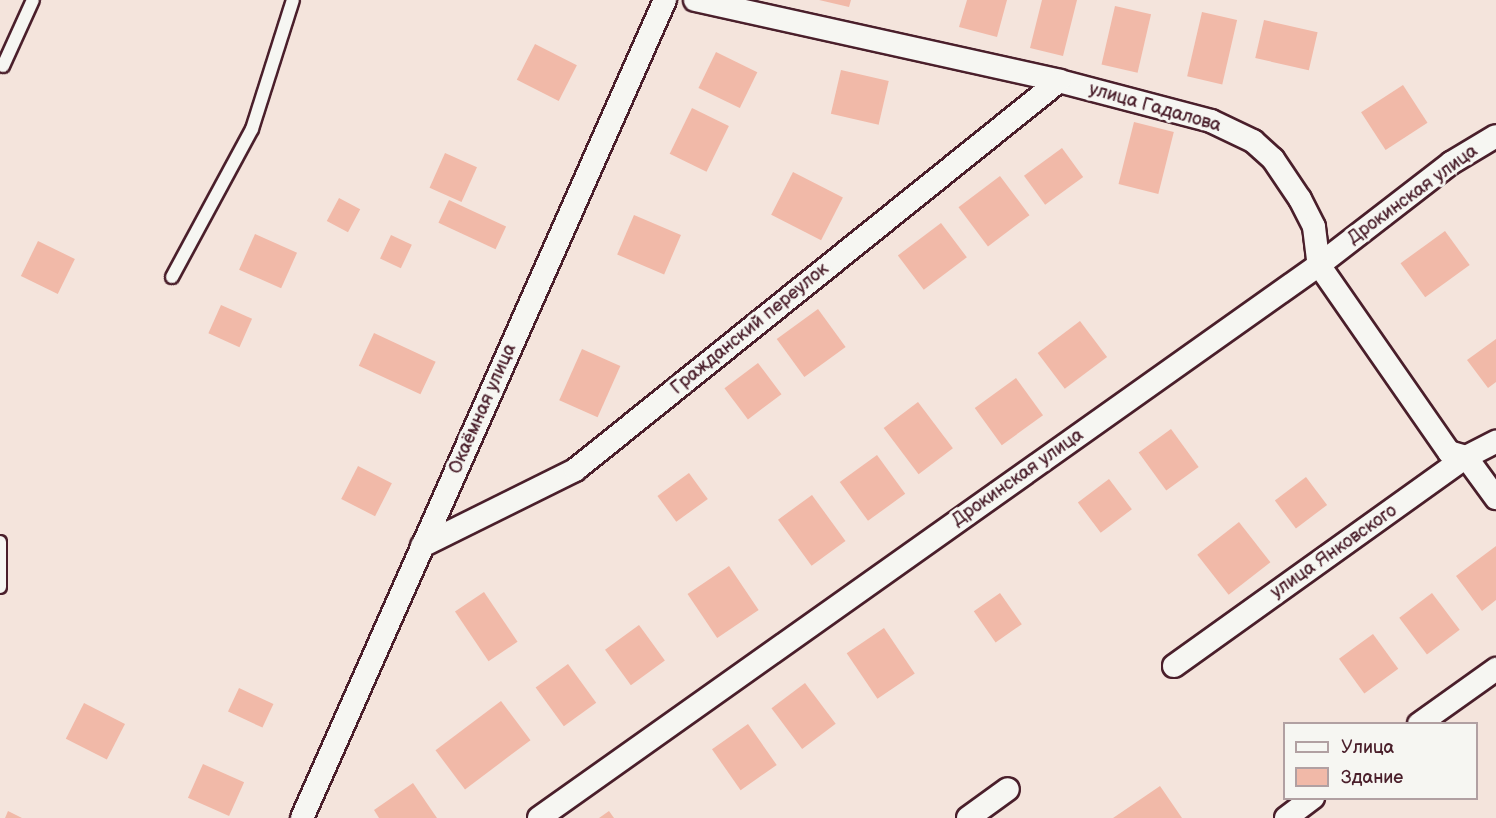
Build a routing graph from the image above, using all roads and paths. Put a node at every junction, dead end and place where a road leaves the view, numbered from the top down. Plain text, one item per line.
1 (33, 0) edge
2 (293, 0) edge
3 (665, 0) edge
4 (695, 0) edge
5 (3, 66) dead end
6 (1059, 81) junction
7 (1496, 136) edge
8 (1319, 265) junction
9 (172, 277) dead end
10 (1496, 442) edge
11 (1466, 457) junction
12 (1496, 498) edge
13 (0, 542) edge
14 (422, 546) junction
15 (0, 586) edge
16 (1174, 666) dead end
17 (1496, 669) edge
18 (1420, 722) edge
19 (1008, 789) dead end
20 (1310, 800) edge
21 (302, 818) edge
22 (539, 818) edge
23 (968, 818) edge
24 (1286, 818) edge

1 - 5 lane
2 - 9 lane
3 - 14 street, Окаёмная улица
4 - 6 street, улица Гадалова
6 - 8 street, улица Гадалова
6 - 14 street, Гражданский переулок
7 - 8 street, Дрокинская улица
8 - 11 street, улица Гадалова
8 - 22 street, Дрокинская улица
10 - 11 street, улица Янковского
11 - 12 street, улица Гадалова
11 - 16 street, улица Янковского
13 - 15 lane
14 - 21 street, Окаёмная улица
17 - 18 street
19 - 23 street
20 - 24 street

